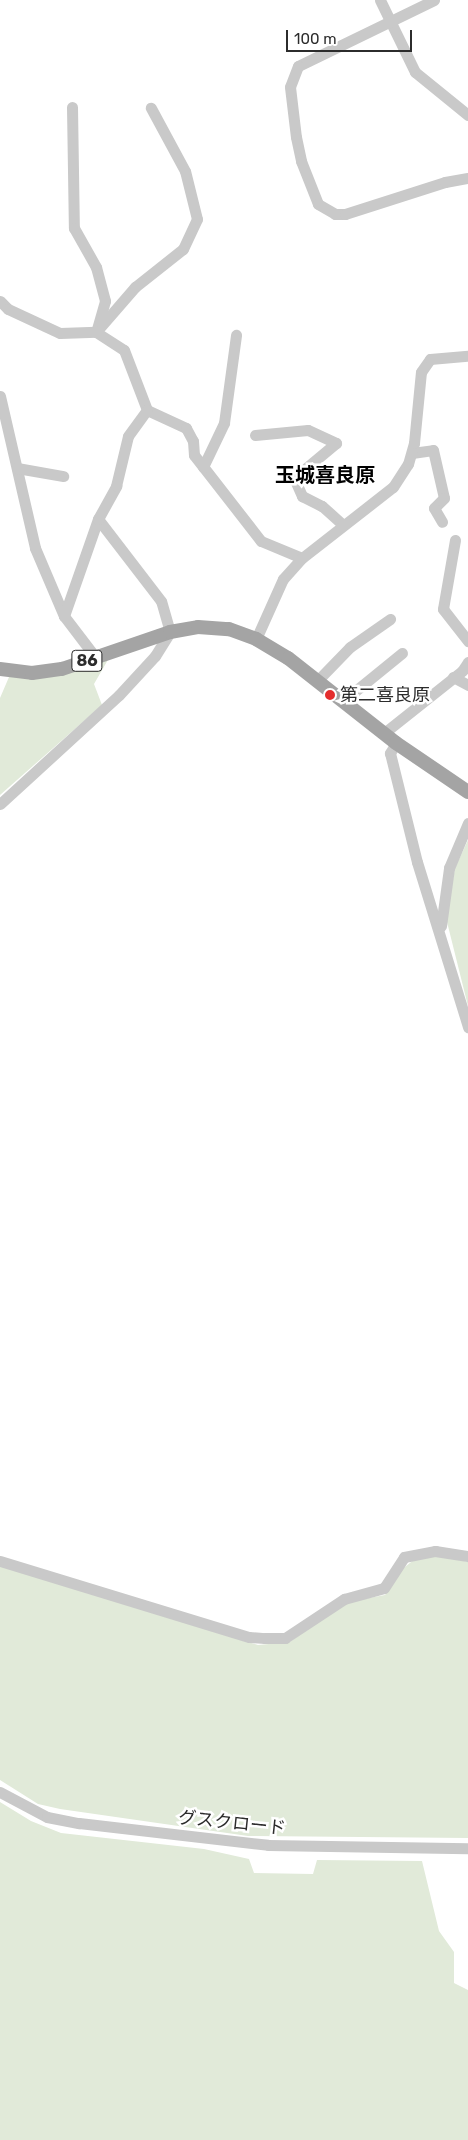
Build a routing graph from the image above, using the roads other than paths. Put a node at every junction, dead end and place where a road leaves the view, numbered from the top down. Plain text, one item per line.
1 (380, 0) edge
2 (434, 0) edge
3 (391, 22) junction
4 (72, 108) dead end
5 (151, 108) dead end
6 (468, 115) edge
7 (468, 178) edge
8 (0, 301) edge
9 (96, 332) junction
10 (236, 335) dead end
11 (468, 356) edge
12 (0, 396) edge
13 (147, 410) junction
14 (255, 435) dead end
15 (412, 453) junction
16 (203, 466) junction
17 (17, 468) junction
18 (63, 476) dead end
19 (98, 518) junction
20 (442, 522) dead end
21 (343, 525) junction
22 (455, 540) dead end
23 (302, 558) junction
24 (64, 616) junction
25 (390, 619) dead end
26 (170, 632) junction
27 (256, 639) junction
28 (468, 641) edge
29 (402, 653) dead end
30 (96, 658) junction
31 (468, 662) edge
32 (0, 669) edge
33 (453, 677) junction
34 (317, 681) junction
35 (468, 685) edge
36 (343, 701) junction
37 (384, 733) junction
38 (396, 743) junction
39 (468, 792) edge
40 (0, 804) edge
41 (468, 824) edge
42 (440, 930) junction
43 (468, 1027) edge
44 (468, 1556) edge
45 (0, 1561) edge
46 (0, 1792) edge
47 (468, 1848) edge

1 - 3 street
2 - 3 street
3 - 6 street
3 - 7 street
4 - 9 street
5 - 9 street
8 - 9 street
9 - 13 street
10 - 16 street
11 - 15 street
12 - 17 street
13 - 16 street
13 - 19 street
14 - 21 street
15 - 20 street
15 - 21 street
16 - 23 street
17 - 18 street
17 - 24 street
19 - 24 street
19 - 26 street
21 - 23 street
22 - 28 street
23 - 27 street
24 - 30 street
25 - 34 street
26 - 27 main road, 86
26 - 30 main road, 86
26 - 40 street
27 - 34 main road, 86
29 - 36 street
30 - 32 main road, 86
31 - 33 street
33 - 35 street
33 - 37 street
34 - 36 main road, 86
36 - 37 main road, 86
37 - 38 main road, 86
38 - 39 main road, 86
38 - 42 street
41 - 42 street
42 - 43 street
44 - 45 street
46 - 47 street, グスクロード

